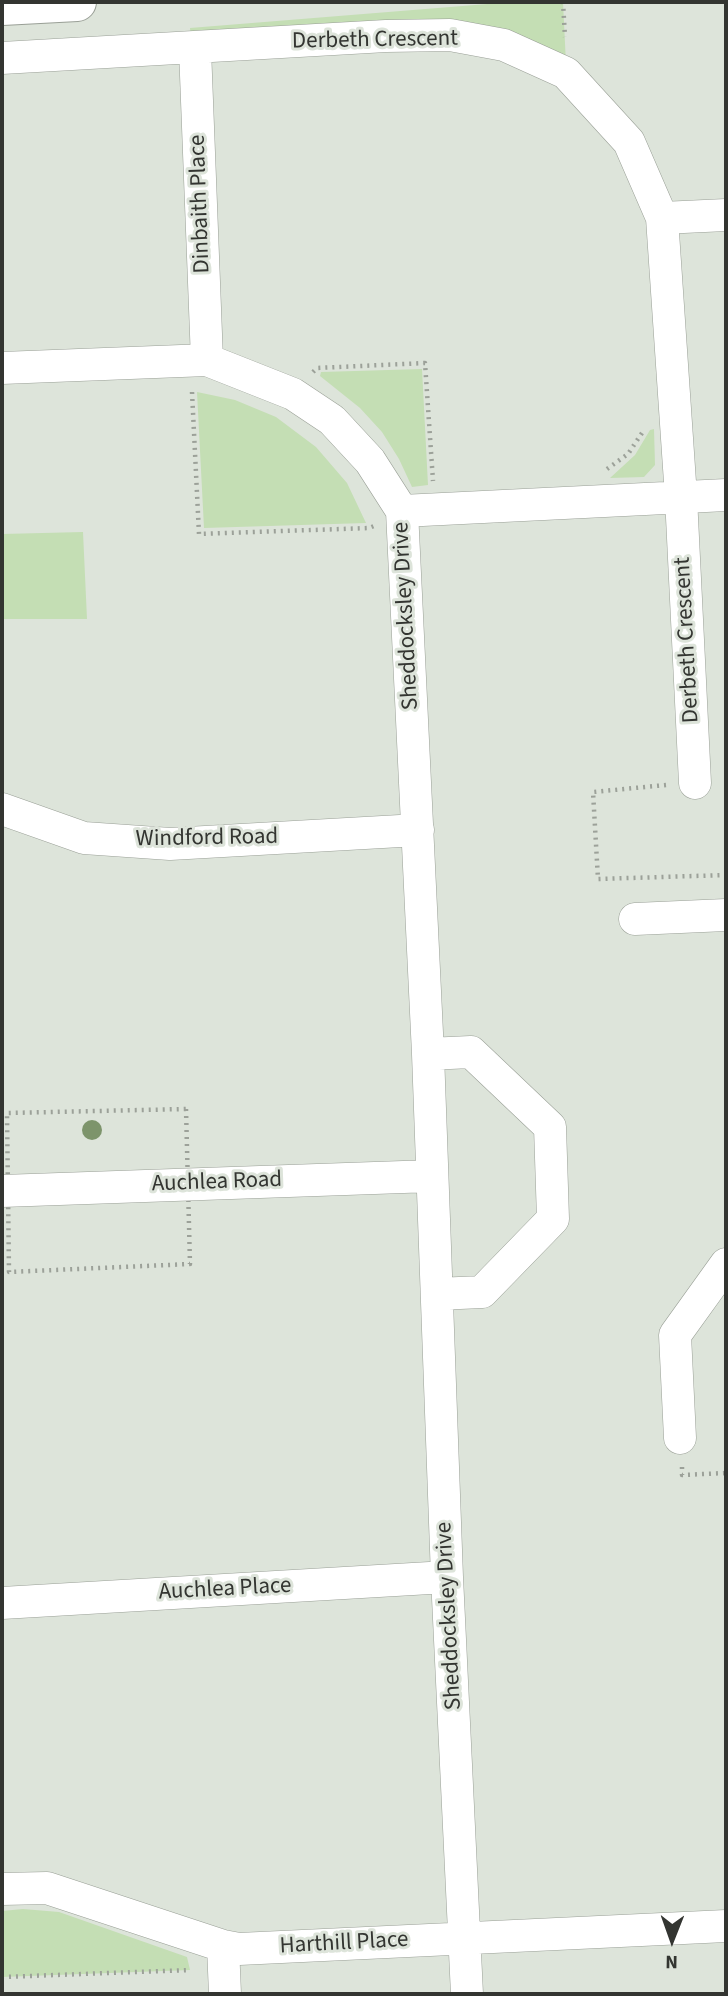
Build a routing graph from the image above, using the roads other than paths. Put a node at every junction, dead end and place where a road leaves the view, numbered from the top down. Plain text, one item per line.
1 (78, 2) edge
2 (2, 6) edge
3 (195, 49) junction
4 (2, 58) edge
5 (726, 215) edge
6 (662, 218) junction
7 (207, 360) junction
8 (2, 368) edge
9 (726, 495) edge
10 (681, 498) junction
11 (402, 511) junction
12 (695, 783) road end
13 (2, 809) edge
14 (418, 830) junction
15 (726, 915) edge
16 (635, 919) dead end
17 (428, 1054) junction
18 (432, 1176) junction
19 (2, 1191) edge
20 (726, 1264) edge
21 (437, 1294) junction
22 (680, 1438) dead end
23 (447, 1577) junction
24 (2, 1603) edge
25 (2, 1889) edge
26 (726, 1926) edge
27 (465, 1939) junction
28 (223, 1946) junction
29 (225, 1994) edge
30 (467, 1994) edge

1 - 2 main road
3 - 4 street, Derbeth Crescent
3 - 6 street, Derbeth Crescent
3 - 7 street, Dinbaith Place
5 - 6 street
6 - 10 street, Derbeth Crescent
7 - 8 street, Sheddocksley Drive
7 - 11 street, Sheddocksley Drive
9 - 10 street
10 - 11 street
10 - 12 street, Derbeth Crescent
11 - 14 street, Sheddocksley Drive
13 - 14 street, Windford Road
14 - 17 street, Sheddocksley Drive
15 - 16 street
17 - 18 street, Sheddocksley Drive
17 - 21 street
18 - 19 street, Auchlea Road
18 - 21 street, Sheddocksley Drive
20 - 22 street
21 - 23 street, Sheddocksley Drive
23 - 24 street, Auchlea Place
23 - 27 street, Sheddocksley Drive
25 - 28 street, Harthill Place
26 - 27 street
27 - 28 street, Harthill Place
27 - 30 street, Sheddocksley Drive
28 - 29 street

